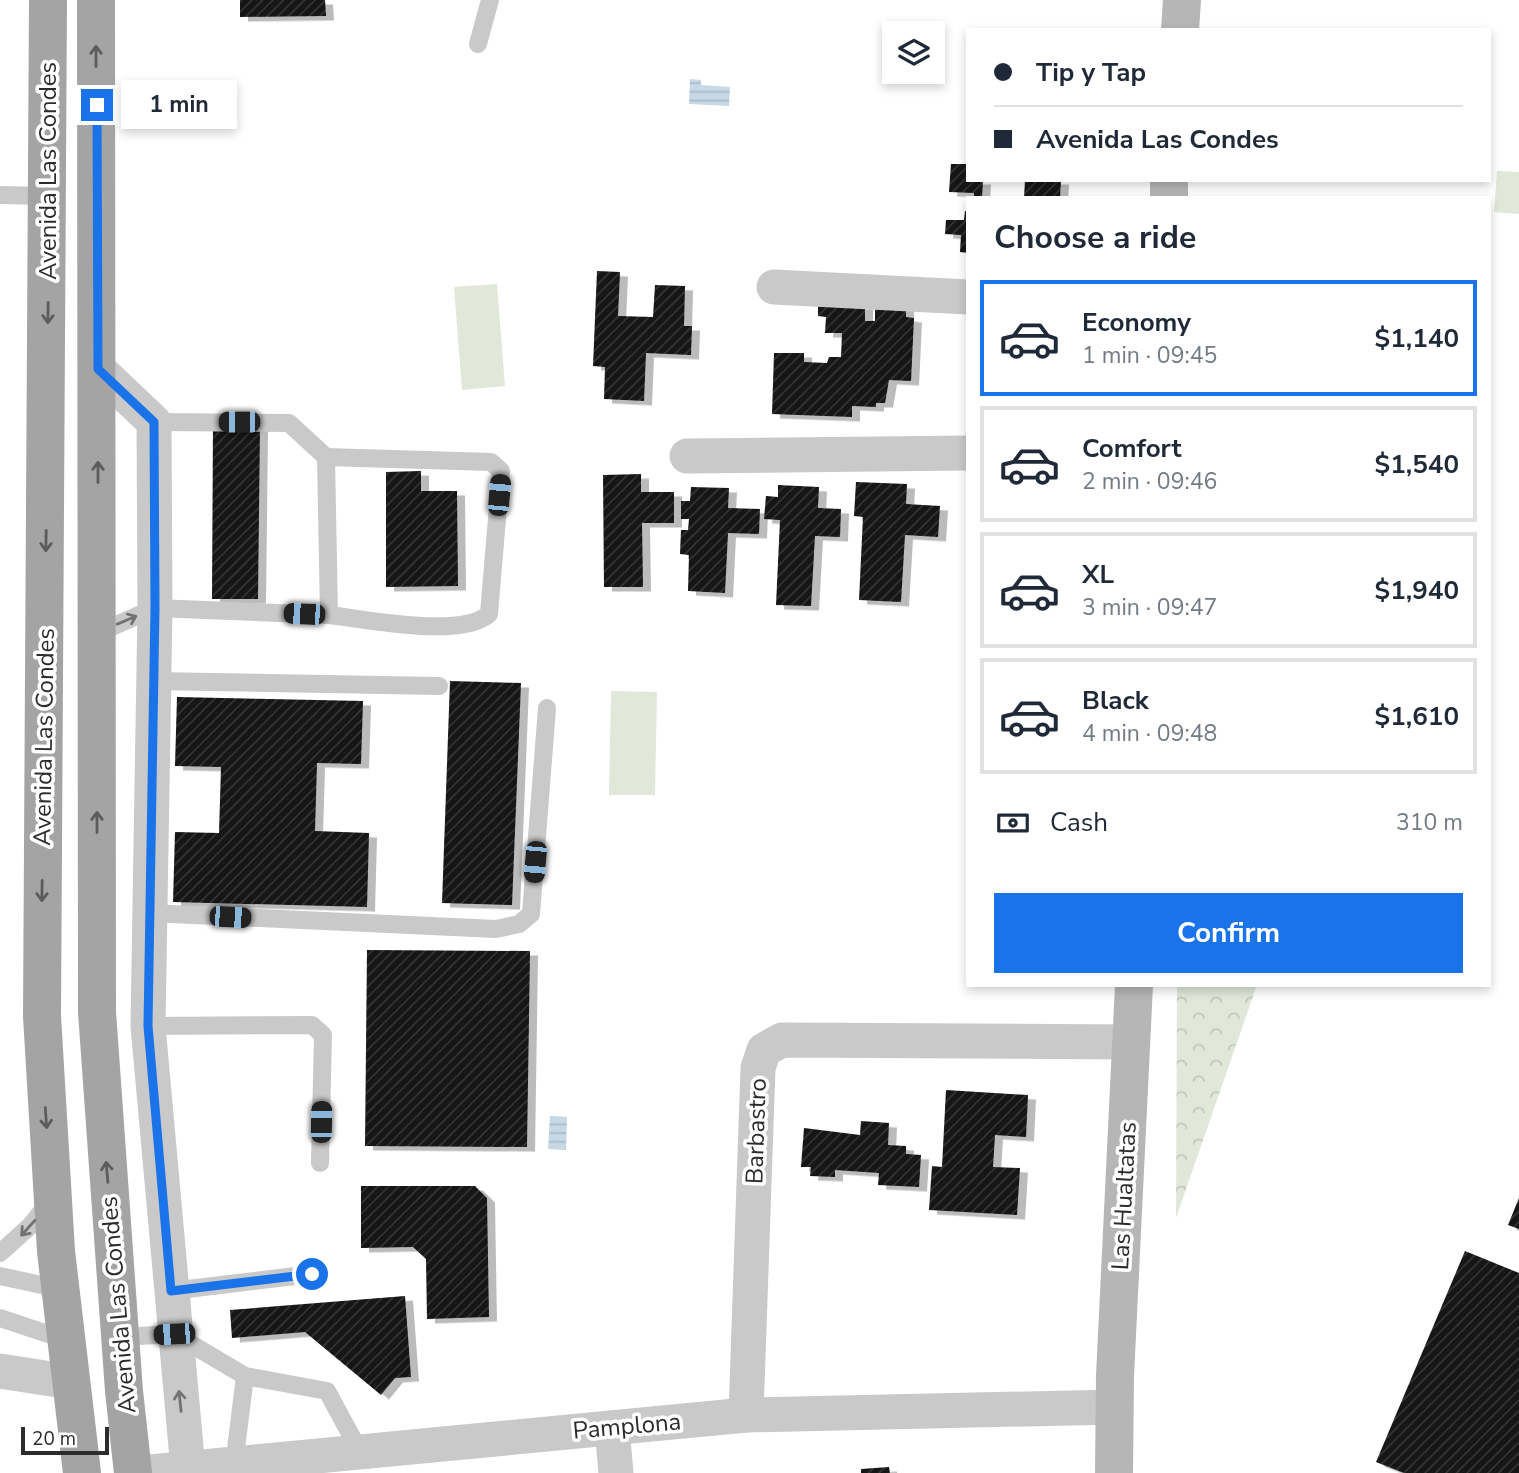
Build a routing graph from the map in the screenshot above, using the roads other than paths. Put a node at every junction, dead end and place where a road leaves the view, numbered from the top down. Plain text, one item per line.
1 (48, 0) edge
2 (96, 0) edge
3 (490, 0) edge
4 (1182, 0) edge
5 (1180, 28) edge
6 (478, 44) dead end
7 (0, 195) edge
8 (49, 196) junction
9 (774, 287) dead end
10 (966, 297) edge
11 (98, 369) junction
12 (154, 422) junction
13 (966, 453) edge
14 (687, 456) dead end
15 (326, 457) junction
16 (155, 608) junction
17 (329, 615) junction
18 (98, 633) junction
19 (154, 681) junction
20 (439, 686) dead end
21 (547, 708) dead end
22 (150, 913) junction
23 (1134, 987) edge
24 (148, 1026) junction
25 (1132, 1042) junction
26 (320, 1163) dead end
27 (51, 1200) junction
28 (0, 1253) edge
29 (312, 1274) dead end
30 (0, 1276) edge
31 (60, 1289) junction
32 (171, 1291) junction
33 (0, 1318) edge
34 (174, 1334) junction
35 (120, 1337) junction
36 (66, 1340) junction
37 (0, 1371) edge
38 (245, 1376) junction
39 (71, 1382) junction
40 (124, 1391) junction
41 (1116, 1407) junction
42 (746, 1415) junction
43 (612, 1428) junction
44 (360, 1452) junction
45 (234, 1465) junction
46 (188, 1469) junction
47 (82, 1473) edge
48 (133, 1473) edge
49 (140, 1473) edge
50 (616, 1473) edge
51 (1114, 1473) edge

1 - 8 main road, Avenida Las Condes
11 -> 2 main road, Avenida Las Condes
3 - 6 lane
4 - 5 street
7 - 8 lane
8 -> 27 main road, Avenida Las Condes
9 - 10 street
11 - 12 street
18 -> 11 main road, Avenida Las Condes
12 - 15 lane
12 - 16 street
13 - 14 street
15 - 17 lane
15 - 17 lane
16 - 17 lane
18 -> 16 lane
16 - 19 street
35 -> 18 main road, Avenida Las Condes
19 - 20 lane
19 - 22 street
21 - 22 lane
22 - 24 street
23 - 25 street, Las Hualtatas
24 - 26 lane
24 - 32 street
25 - 41 street, Las Hualtatas
25 - 42 street, Barbastro
27 -> 28 lane
27 - 31 main road, Avenida Las Condes
29 - 32 lane
30 - 31 lane
31 - 36 main road, Avenida Las Condes
31 - 40 main road
32 - 34 street
33 - 36 lane
34 - 35 lane
34 - 38 lane
46 -> 34 street
35 - 40 main road, Avenida Las Condes
36 - 39 main road, Avenida Las Condes
37 - 39 street
38 - 44 lane
38 - 45 lane
39 - 47 main road, Avenida Las Condes
40 - 48 main road, Avenida Las Condes
41 - 42 street, Pamplona
41 - 51 street, Las Hualtatas
42 - 43 street, Pamplona
43 - 44 street, Pamplona
43 - 50 street
44 - 45 street, Pamplona
45 - 46 street, Pamplona
46 - 49 street, Pamplona

